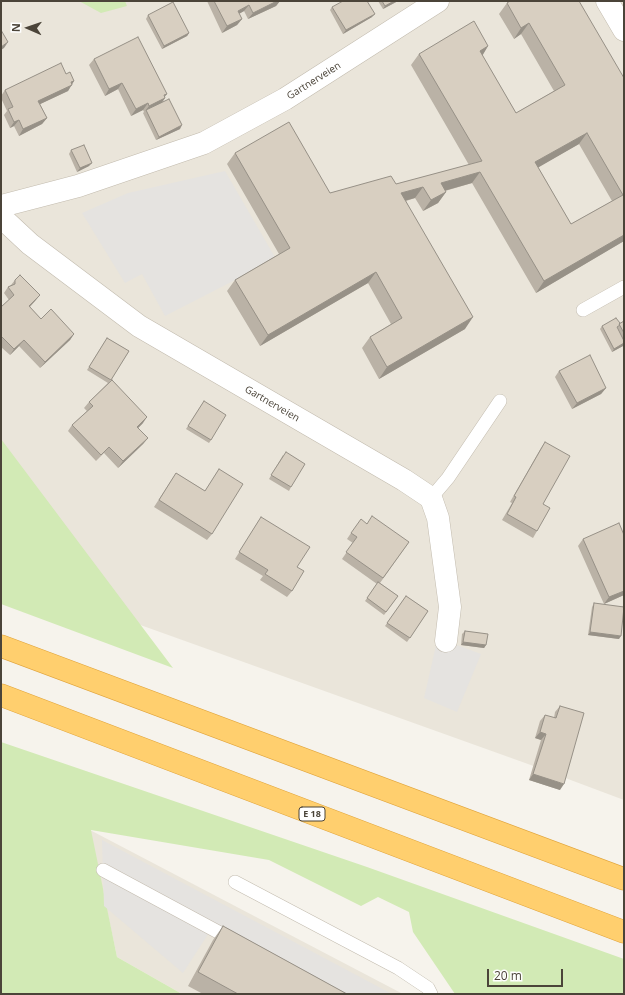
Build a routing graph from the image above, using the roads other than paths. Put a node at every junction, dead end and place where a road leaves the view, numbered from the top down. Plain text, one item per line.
1 (438, 1) edge
2 (607, 1) edge
3 (624, 30) edge
4 (1, 206) edge
5 (1, 217) edge
6 (624, 287) edge
7 (583, 310) dead end
8 (500, 401) dead end
9 (431, 498) junction
10 (446, 641) dead end
11 (1, 646) edge
12 (1, 695) edge
13 (103, 870) dead end
14 (624, 879) edge
15 (235, 882) dead end
16 (624, 932) edge
17 (246, 947) edge
18 (431, 994) edge

1 - 4 street, Gartnerveien
2 - 3 street
5 - 9 street, Gartnerveien
6 - 7 lane
8 - 9 lane
9 - 10 street
11 - 14 highway
12 - 16 highway, E 18
13 - 17 lane
15 - 18 lane

